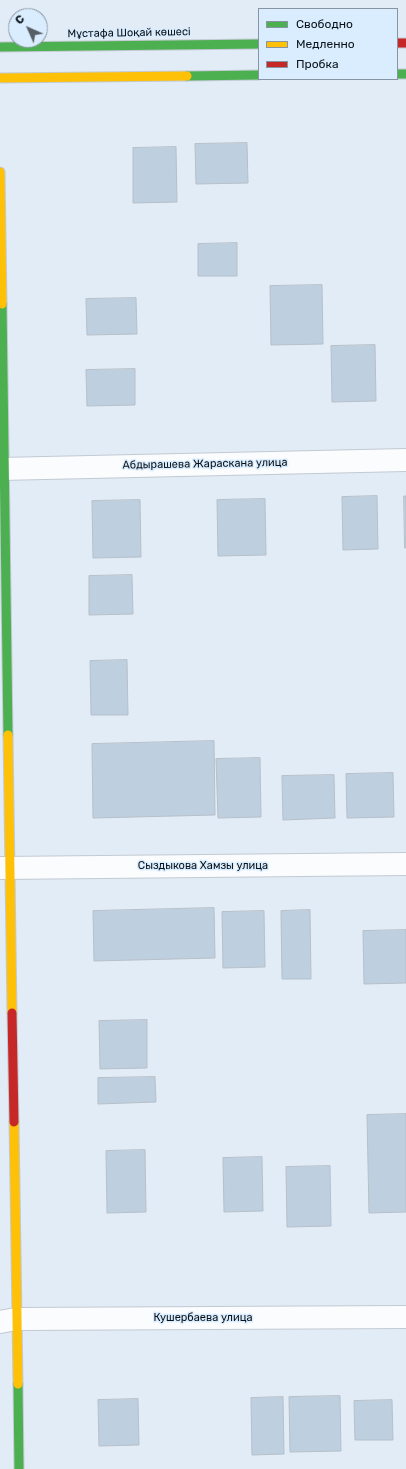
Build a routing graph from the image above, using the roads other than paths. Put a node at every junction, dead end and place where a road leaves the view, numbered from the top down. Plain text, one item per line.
1 (258, 44) edge
2 (0, 47) edge
3 (258, 75) edge
4 (0, 78) edge
5 (0, 172) edge
6 (406, 460) edge
7 (2, 469) edge
8 (406, 864) edge
9 (5, 868) edge
10 (406, 1317) edge
11 (8, 1321) edge
12 (19, 1469) edge

1 - 2 street, Мұстафа Шоқай көшесі
3 - 4 street
5 - 7 street
6 - 7 street, Абдырашева Жараскана улица
7 - 9 street
8 - 9 street, Сыздыкова Хамзы улица
9 - 11 street
10 - 11 street, Кушербаева улица
11 - 12 street

